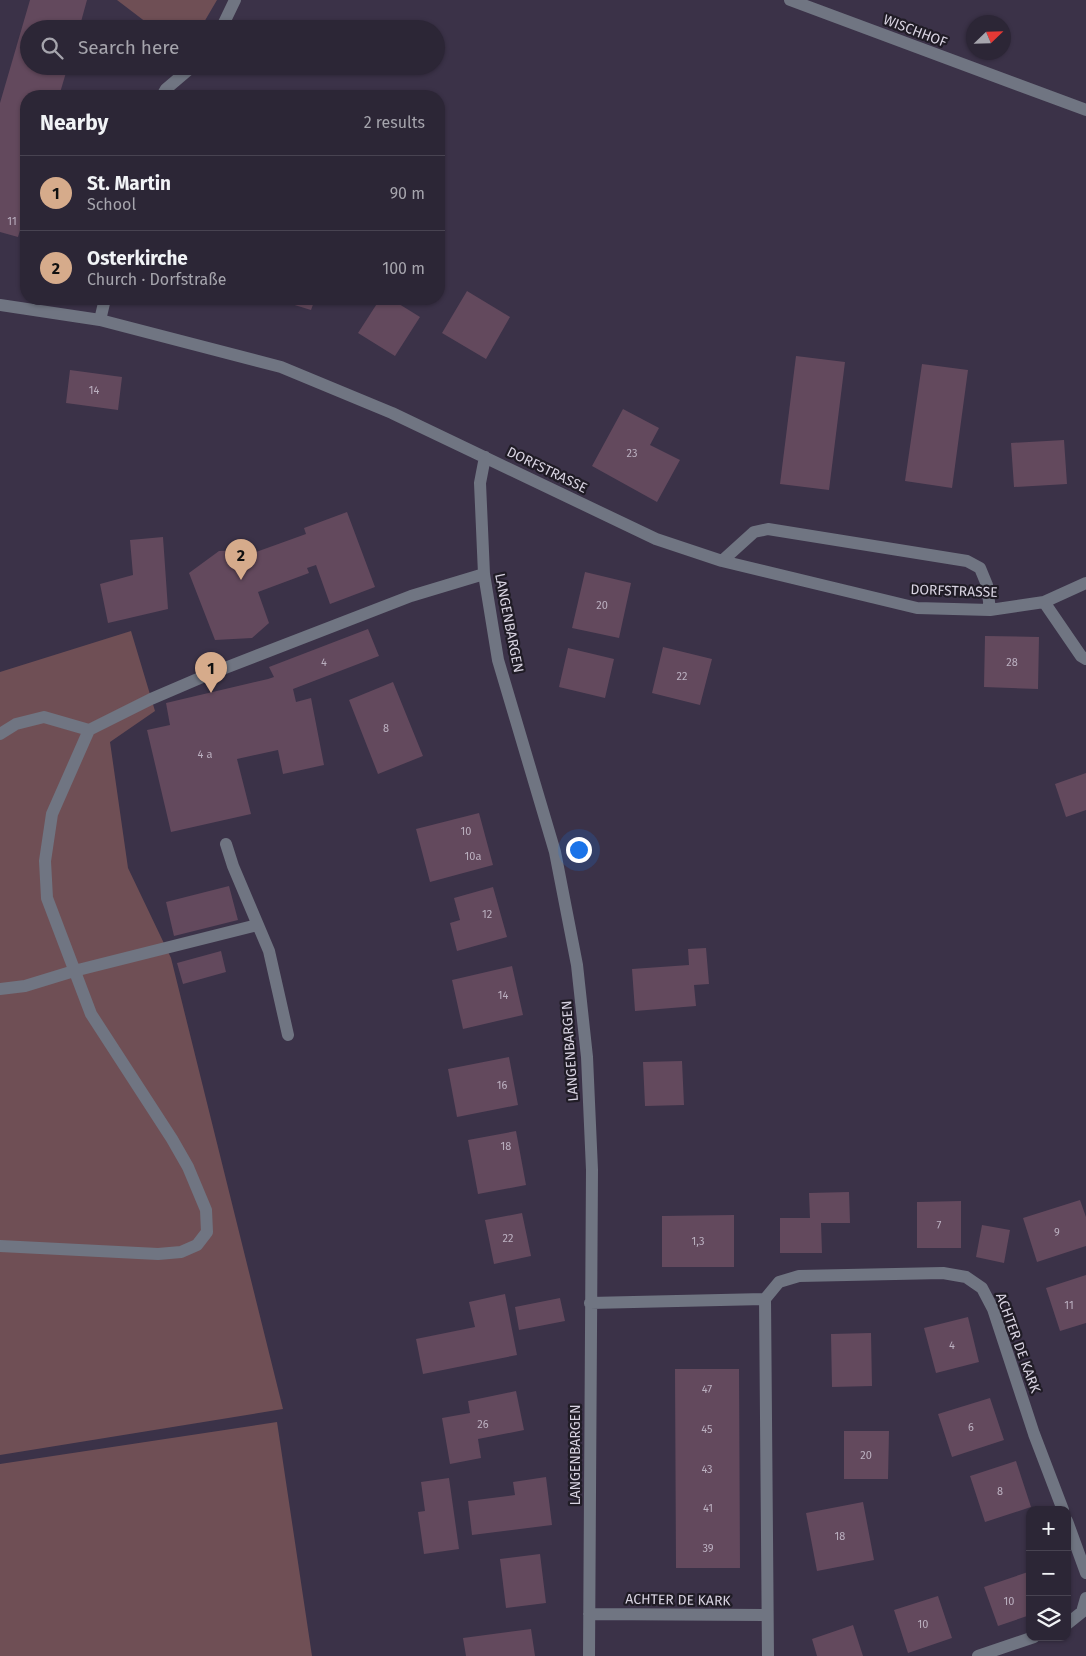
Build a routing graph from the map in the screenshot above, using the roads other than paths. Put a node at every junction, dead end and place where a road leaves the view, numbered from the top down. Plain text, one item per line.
1 (235, 0) edge
2 (790, 0) edge
3 (225, 20) edge
4 (182, 75) edge
5 (165, 90) edge
6 (1086, 110) edge
7 (0, 305) edge
8 (104, 305) edge
9 (100, 320) junction
10 (485, 457) junction
11 (722, 561) junction
12 (484, 574) junction
13 (1086, 583) edge
14 (1044, 602) junction
15 (990, 610) junction
16 (1086, 659) edge
17 (89, 730) junction
18 (0, 734) edge
19 (226, 844) dead end
20 (257, 925) junction
21 (74, 970) junction
22 (0, 989) edge
23 (288, 1034) dead end
24 (0, 1246) edge
25 (765, 1299) junction
26 (590, 1303) junction
27 (1061, 1506) edge
28 (1071, 1531) edge
29 (1086, 1573) edge
30 (1086, 1598) edge
31 (590, 1614) junction
32 (767, 1615) junction
33 (1071, 1621) edge
34 (1026, 1640) edge
35 (589, 1656) edge
36 (768, 1656) edge
37 (978, 1656) edge

1 - 3 street
2 - 6 street, WISCHHOF
4 - 5 street
7 - 9 street, DORFSTRASSE
8 - 9 street
9 - 10 street, DORFSTRASSE
10 - 11 street, DORFSTRASSE
10 - 12 street, LANGENBARGEN
11 - 15 street, DORFSTRASSE
11 - 15 street
12 - 17 street
12 - 26 street, LANGENBARGEN
13 - 14 street, DORFSTRASSE
14 - 15 street, DORFSTRASSE
14 - 16 street
17 - 18 street
17 - 21 street
19 - 20 street
20 - 21 street
20 - 23 street
21 - 22 street
21 - 24 street
25 - 26 street
25 - 27 street, ACHTER DE KARK
25 - 32 street
26 - 31 street, LANGENBARGEN
28 - 29 street
30 - 33 street
31 - 32 street, ACHTER DE KARK
31 - 35 street, LANGENBARGEN
32 - 36 street
34 - 37 street

